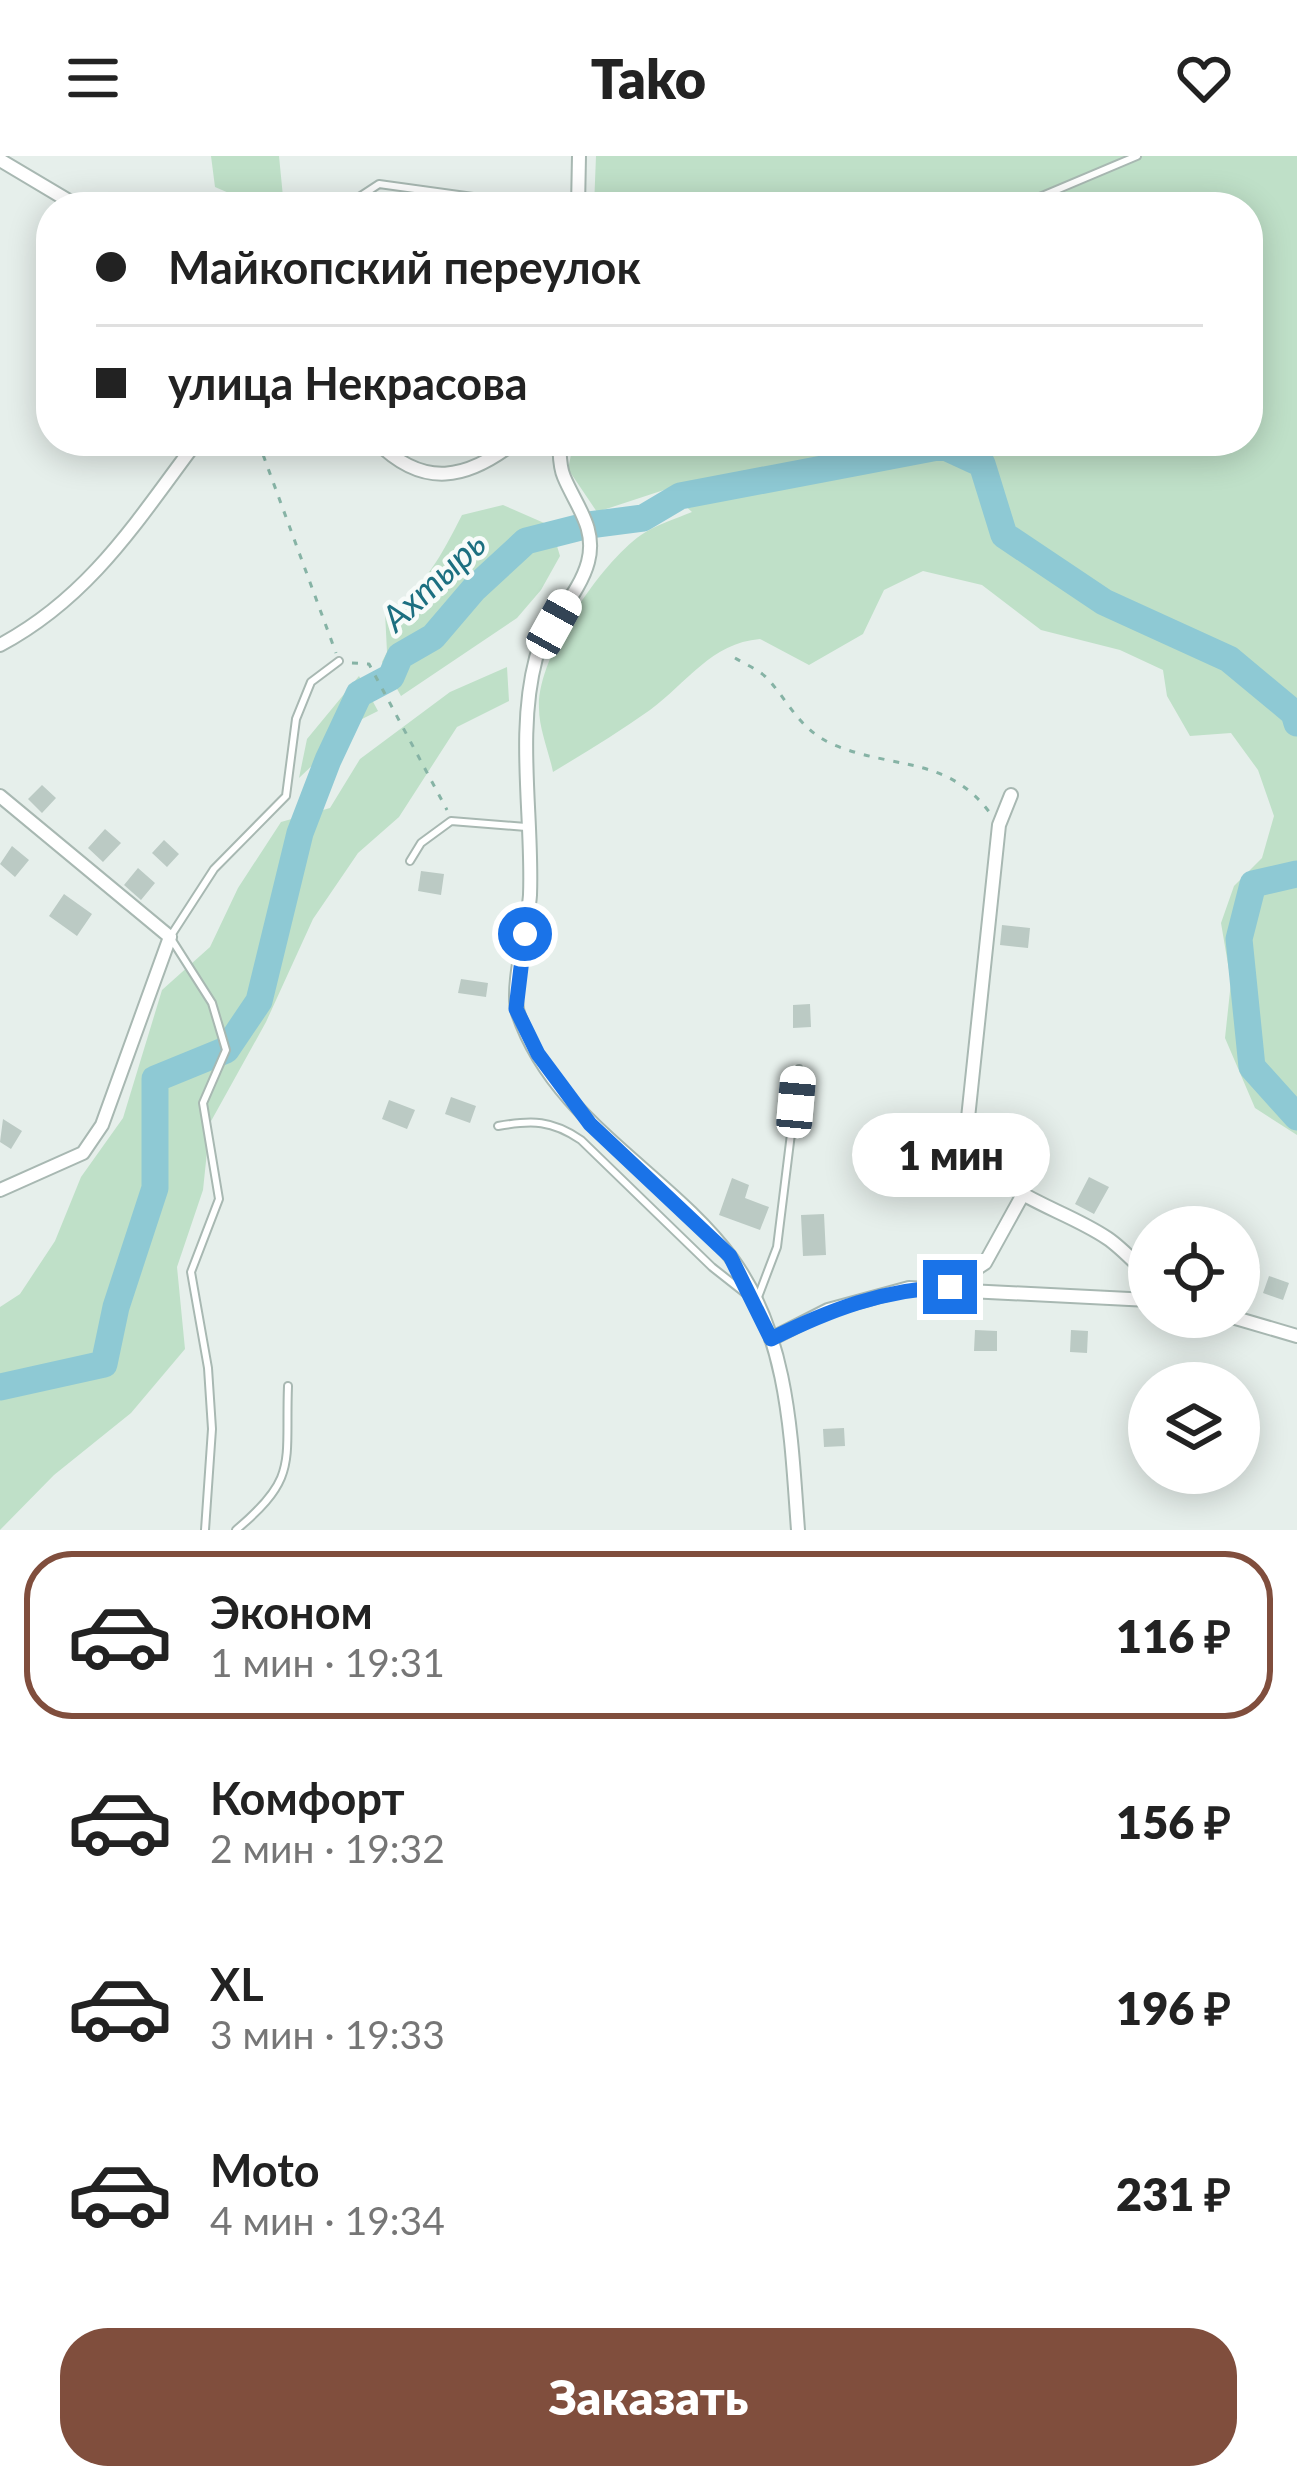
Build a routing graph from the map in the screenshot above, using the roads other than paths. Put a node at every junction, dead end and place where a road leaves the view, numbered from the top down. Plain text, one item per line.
1 (579, 156) edge
2 (1137, 156) edge
3 (0, 160) edge
4 (54, 192) edge
5 (367, 192) edge
6 (436, 192) edge
7 (578, 192) edge
8 (1052, 192) edge
9 (186, 456) edge
10 (397, 456) edge
11 (497, 456) edge
12 (560, 456) edge
13 (0, 645) edge
14 (339, 661) road end
15 (1011, 795) dead end
16 (0, 796) edge
17 (530, 827) junction
18 (410, 861) dead end
19 (170, 937) junction
20 (799, 1069) dead end
21 (498, 1126) dead end
22 (0, 1190) edge
23 (1022, 1196) junction
24 (1128, 1257) edge
25 (950, 1287) junction
26 (1128, 1300) edge
27 (757, 1302) junction
28 (1260, 1325) edge
29 (1297, 1336) edge
30 (771, 1339) junction
31 (287, 1386) dead end
32 (205, 1530) edge
33 (236, 1530) edge
34 (798, 1530) edge

1 - 7 street
2 - 8 lane
3 - 4 street
5 - 6 lane
9 - 13 street
10 - 11 street
12 - 17 street
14 - 19 lane
15 - 23 street
16 - 19 street
17 - 18 lane
17 - 27 street
19 - 22 street
19 - 32 lane
20 - 27 lane
21 - 27 lane
23 - 24 street
23 - 25 street
25 - 26 street
25 - 30 street
27 - 30 street
28 - 29 street
30 - 34 street
31 - 33 lane

